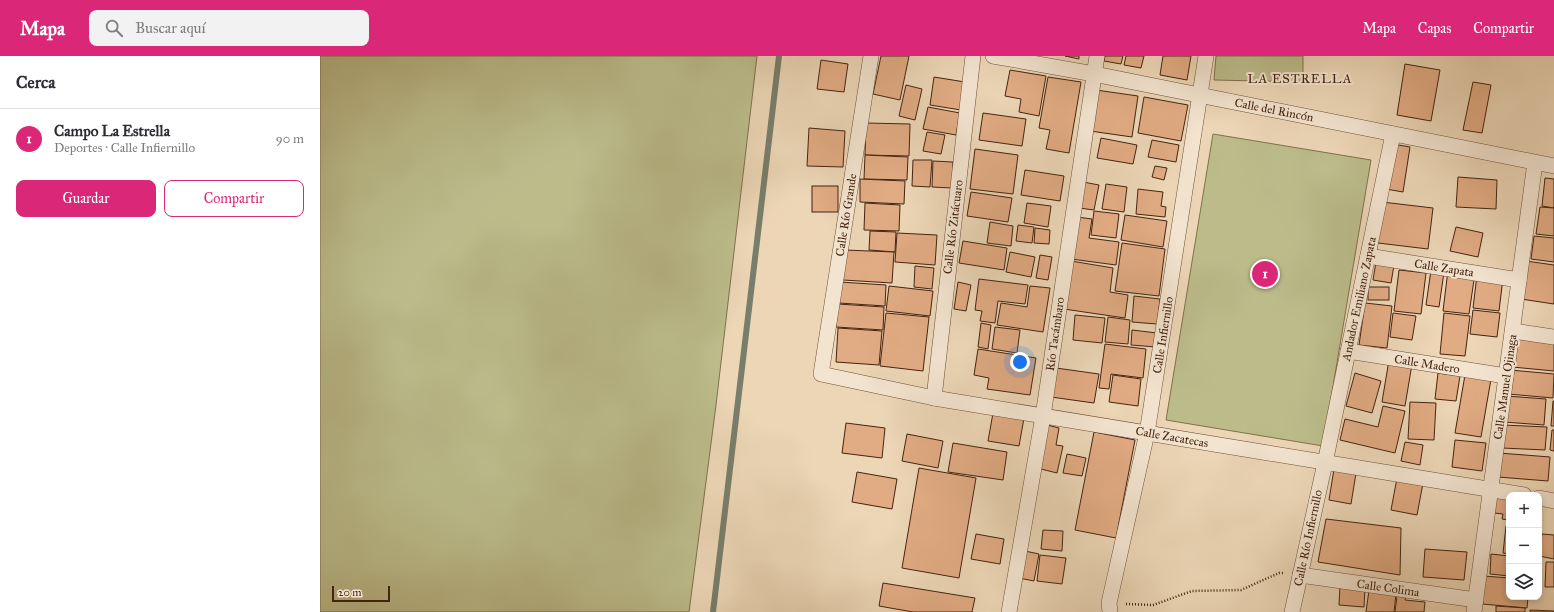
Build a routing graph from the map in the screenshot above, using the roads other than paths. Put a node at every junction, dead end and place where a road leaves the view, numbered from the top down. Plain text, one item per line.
1 (871, 56) edge
2 (973, 56) edge
3 (993, 56) edge
4 (1097, 56) edge
5 (1206, 56) edge
6 (1094, 74) junction
7 (1201, 96) junction
8 (1393, 134) junction
9 (1535, 163) junction
10 (1554, 166) edge
11 (1368, 256) junction
12 (1519, 280) junction
13 (1513, 331) junction
14 (1554, 337) edge
15 (1348, 351) junction
16 (820, 374) joint
17 (1506, 376) junction
18 (934, 398) junction
19 (1043, 416) junction
20 (1147, 433) junction
21 (1325, 463) junction
22 (1490, 489) junction
23 (1507, 492) edge
24 (1542, 499) edge
25 (1554, 501) edge
26 (1300, 575) junction
27 (1475, 606) edge
28 (1110, 607) edge
29 (1009, 612) edge
30 (1292, 612) edge

1 - 16 street, Calle Río Grande
2 - 18 street, Calle Río Zitácuaro
3 - 6 street, Calle del Rincón
4 - 6 street, Río Tacámbaro
5 - 7 street, Calle Infiernillo
6 - 7 street, Calle del Rincón
6 - 19 street, Río Tacámbaro
7 - 8 street, Calle del Rincón
7 - 20 street, Calle Infiernillo
8 - 9 street, Calle del Rincón
8 - 11 street, Andador Emiliano Zapata
9 - 10 street, Calle del Rincón
9 - 12 street, Calle Manuel Ojinaga
11 - 12 street, Calle Zapata
11 - 15 street, Andador Emiliano Zapata
12 - 13 street, Calle Manuel Ojinaga
13 - 14 street
13 - 17 street, Calle Manuel Ojinaga
15 - 17 street, Calle Madero
15 - 21 street, Andador Emiliano Zapata
16 - 18 street, Calle Zacatecas
17 - 22 street, Calle Manuel Ojinaga
18 - 19 street, Calle Zacatecas
19 - 20 street, Calle Zacatecas
19 - 29 street, Río Tacámbaro
20 - 21 street, Calle Zacatecas
20 - 28 street, Calle Infiernillo
21 - 22 street, Calle Zacatecas
21 - 26 street, Calle Río Infiernillo
22 - 23 street, Calle Zacatecas
22 - 27 street, Calle Manuel Ojinaga
24 - 25 street
26 - 27 street, Calle Colima
26 - 30 street, Calle Río Infiernillo

